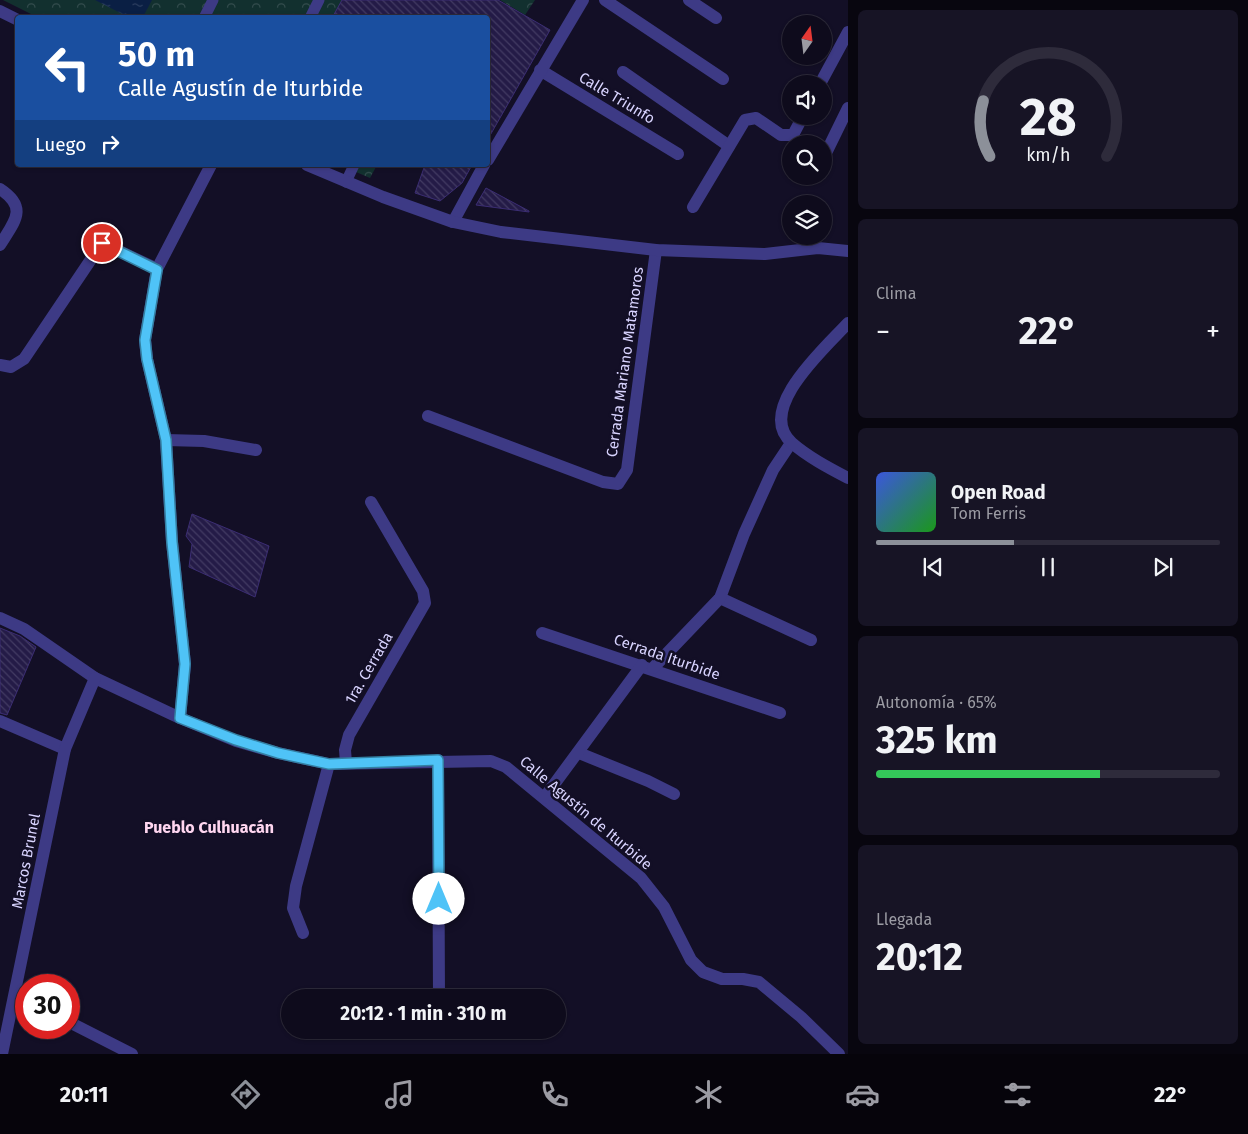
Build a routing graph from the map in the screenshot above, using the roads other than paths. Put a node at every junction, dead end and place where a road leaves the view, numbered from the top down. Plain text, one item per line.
1 (213, 0) edge
2 (319, 0) edge
3 (583, 0) edge
4 (605, 0) edge
5 (689, 0) edge
6 (0, 11) edge
7 (206, 15) edge
8 (312, 15) edge
9 (15, 18) edge
10 (716, 18) dead end
11 (848, 32) edge
12 (540, 70) junction
13 (624, 72) dead end
14 (825, 75) edge
15 (723, 79) dead end
16 (848, 108) edge
17 (845, 122) edge
18 (798, 125) edge
19 (832, 144) edge
20 (729, 146) junction
21 (678, 154) dead end
22 (490, 157) edge
23 (210, 167) edge
24 (312, 167) edge
25 (353, 167) edge
26 (483, 167) edge
27 (346, 182) junction
28 (0, 189) edge
29 (693, 207) dead end
30 (453, 222) junction
31 (0, 244) edge
32 (656, 250) junction
33 (848, 252) edge
34 (157, 270) junction
35 (848, 323) edge
36 (0, 365) edge
37 (428, 416) dead end
38 (166, 440) junction
39 (791, 443) junction
40 (256, 450) dead end
41 (848, 478) edge
42 (371, 502) dead end
43 (720, 598) junction
44 (0, 618) edge
45 (542, 633) dead end
46 (811, 640) dead end
47 (647, 667) junction
48 (95, 678) junction
49 (780, 713) dead end
50 (180, 718) junction
51 (0, 721) edge
52 (65, 749) junction
53 (578, 753) junction
54 (438, 760) junction
55 (346, 763) junction
56 (329, 764) junction
57 (674, 794) dead end
58 (544, 798) junction
59 (303, 933) dead end
60 (25, 974) edge
61 (439, 989) edge
62 (15, 1015) edge
63 (80, 1028) edge
64 (2, 1054) edge
65 (132, 1054) edge
66 (840, 1054) edge

1 - 7 lane
2 - 8 lane
3 - 12 street
4 - 15 street
5 - 10 street
6 - 9 street
11 - 14 street
12 - 21 street, Calle Triunfo
12 - 22 street
13 - 20 street
16 - 17 street
17 - 19 street
18 - 20 street
20 - 29 street
23 - 34 street
24 - 27 street
25 - 27 lane
26 - 30 street
27 - 30 street
28 - 31 street
30 - 32 street
32 - 33 street
32 - 37 street, Cerrada Mariano Matamoros
34 - 36 street
34 - 38 street
35 - 39 street
38 - 40 street
38 - 50 street
39 - 41 street
39 - 43 street
42 - 55 street, 1ra. Cerrada
43 - 46 street
43 - 47 street
44 - 48 street, Calle Agustín de Iturbide
45 - 47 street, Cerrada Iturbide
47 - 49 street, Cerrada Iturbide
47 - 53 street
48 - 50 street, Calle Agustín de Iturbide
48 - 52 street, Marcos Brunel
50 - 56 street, Calle Agustín de Iturbide
51 - 52 street
52 - 60 street, Marcos Brunel
53 - 57 street
53 - 58 street
54 - 55 street, Calle Agustín de Iturbide
54 - 58 street, Calle Agustín de Iturbide
54 - 61 street
55 - 56 street, Calle Agustín de Iturbide
56 - 59 street
58 - 66 street, Calle Agustín de Iturbide
62 - 64 street, Marcos Brunel
63 - 65 street

